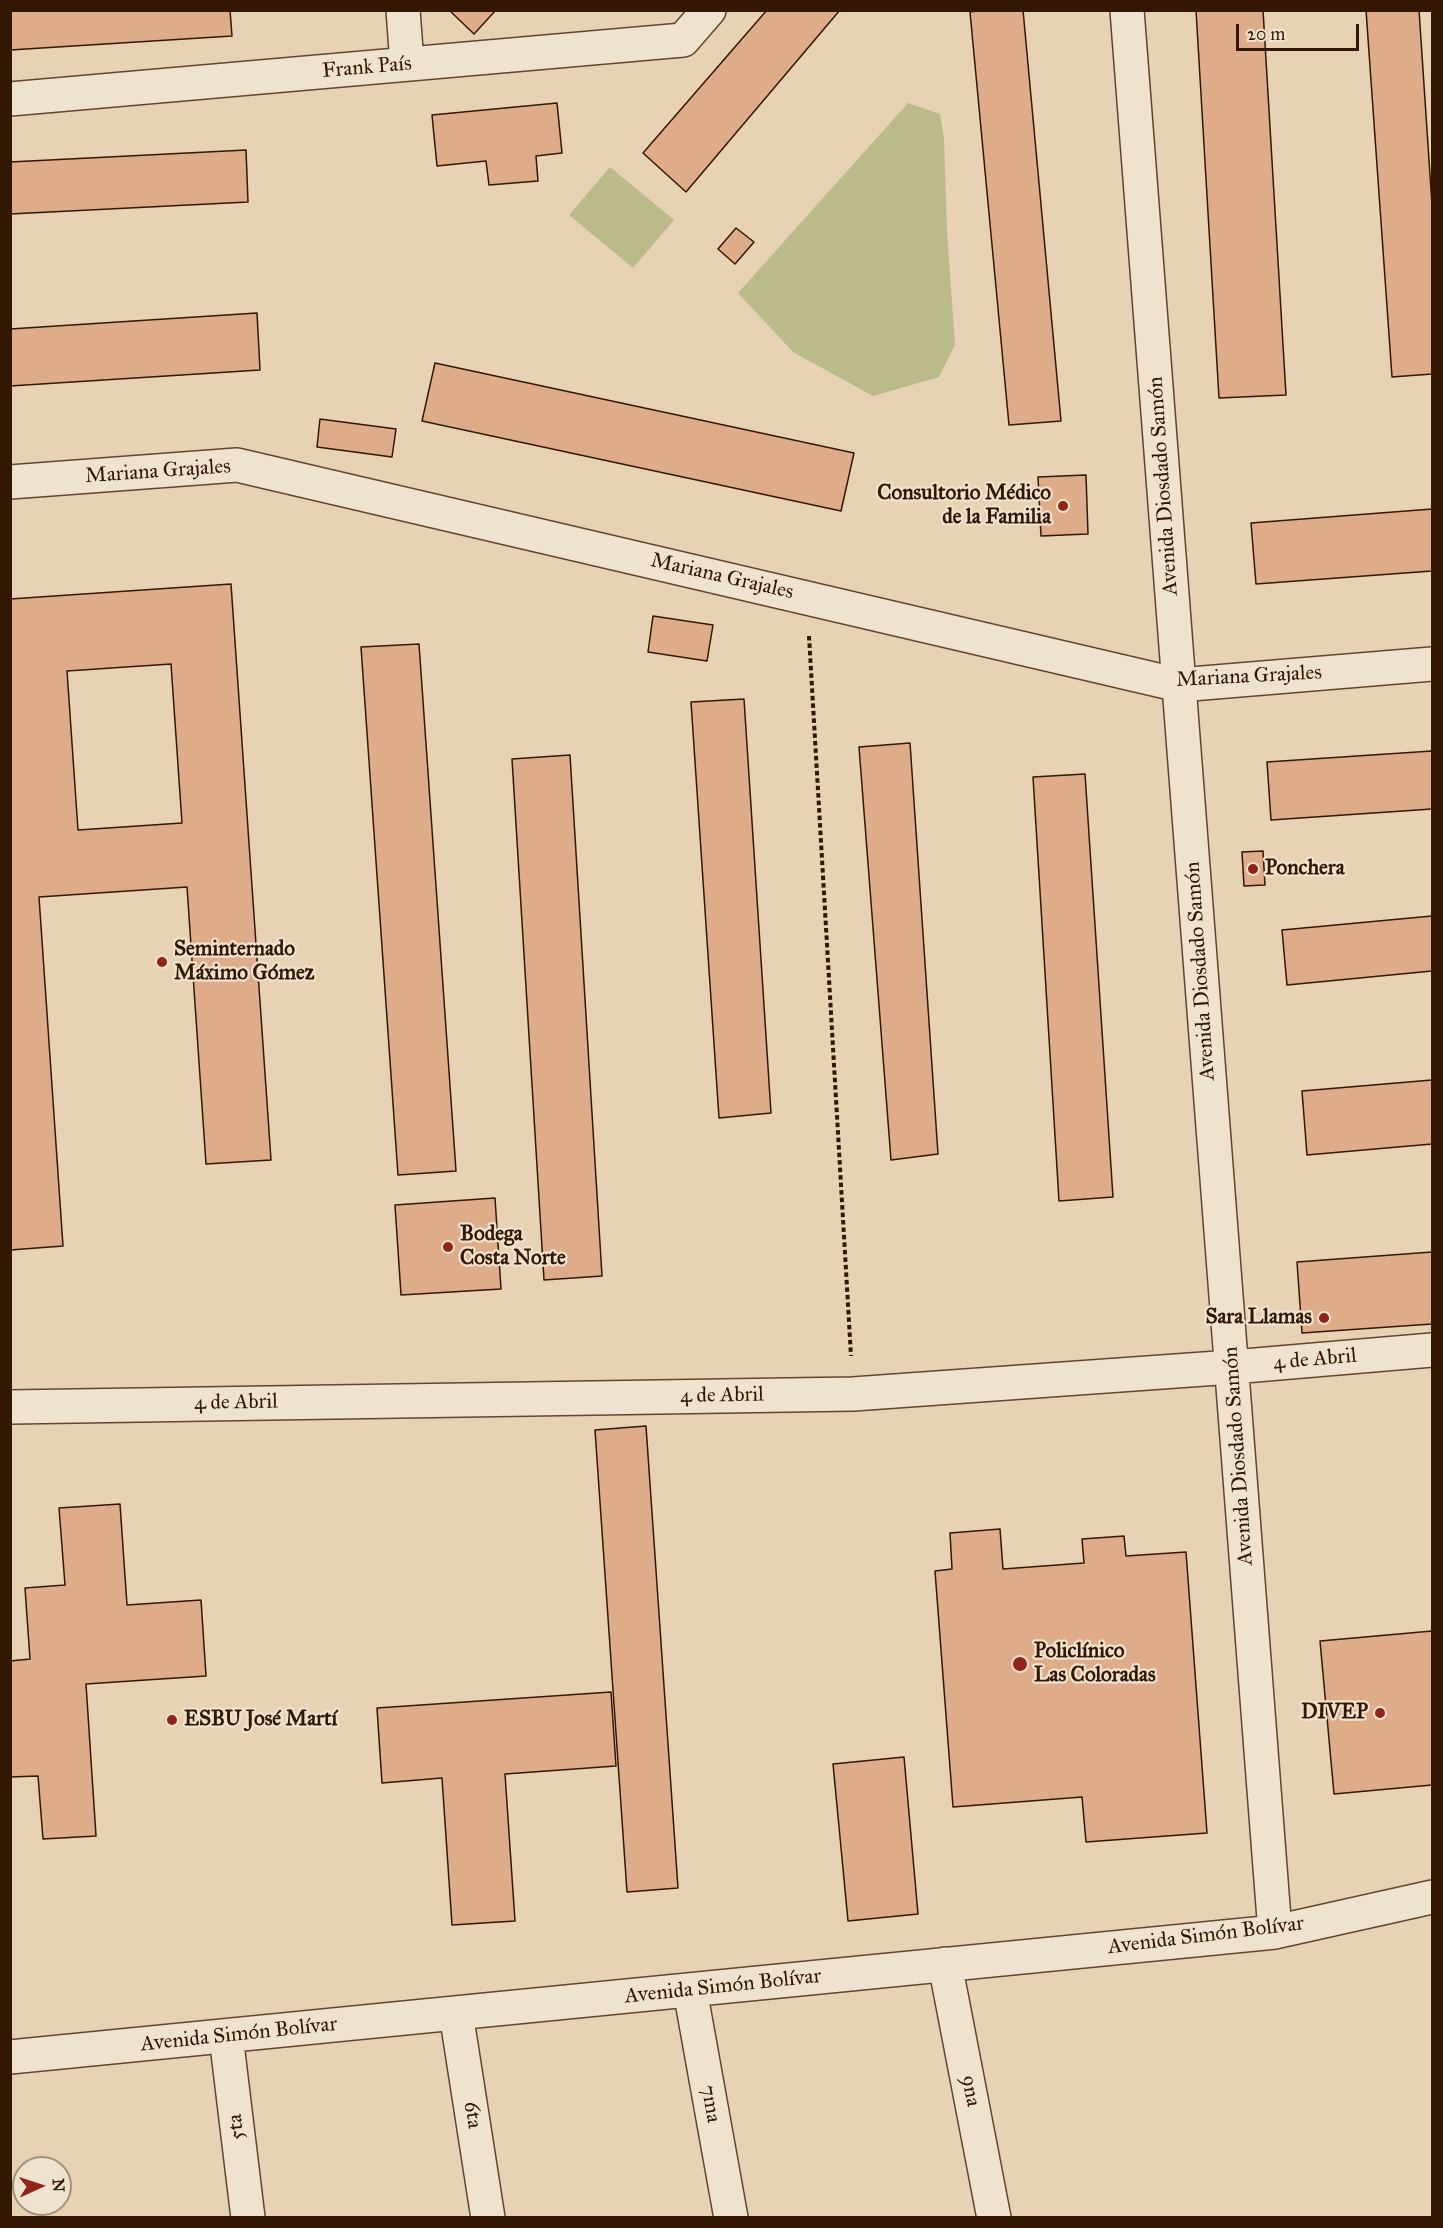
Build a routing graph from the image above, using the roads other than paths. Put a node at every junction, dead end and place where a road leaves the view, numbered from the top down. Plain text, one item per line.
1 (404, 10) edge
2 (709, 10) edge
3 (1127, 10) edge
4 (407, 64) junction
5 (10, 99) edge
6 (10, 482) edge
7 (1432, 664) edge
8 (1179, 685) junction
9 (1432, 1350) edge
10 (1232, 1367) junction
11 (10, 1407) edge
12 (1432, 1897) edge
13 (1275, 1932) junction
14 (945, 1964) junction
15 (690, 1990) junction
16 (456, 2013) junction
17 (226, 2036) junction
18 (10, 2057) edge
19 (248, 2217) edge
20 (488, 2217) edge
21 (731, 2217) edge
22 (994, 2217) edge

1 - 4 street
2 - 4 street, Frank País
3 - 8 street, Avenida Diosdado Samón
4 - 5 street, Frank País
6 - 8 street, Mariana Grajales
7 - 8 street, Mariana Grajales
8 - 10 street, Avenida Diosdado Samón
9 - 10 street, 4 de Abril
10 - 11 street, 4 de Abril
10 - 13 street, Avenida Diosdado Samón
12 - 13 street, Avenida Simón Bolívar
13 - 14 street, Avenida Simón Bolívar
14 - 15 street, Avenida Simón Bolívar
14 - 22 street, 9na
15 - 16 street, Avenida Simón Bolívar
15 - 21 street, 7ma
16 - 17 street, Avenida Simón Bolívar
16 - 20 street, 6ta
17 - 18 street, Avenida Simón Bolívar
17 - 19 street, 5ta

